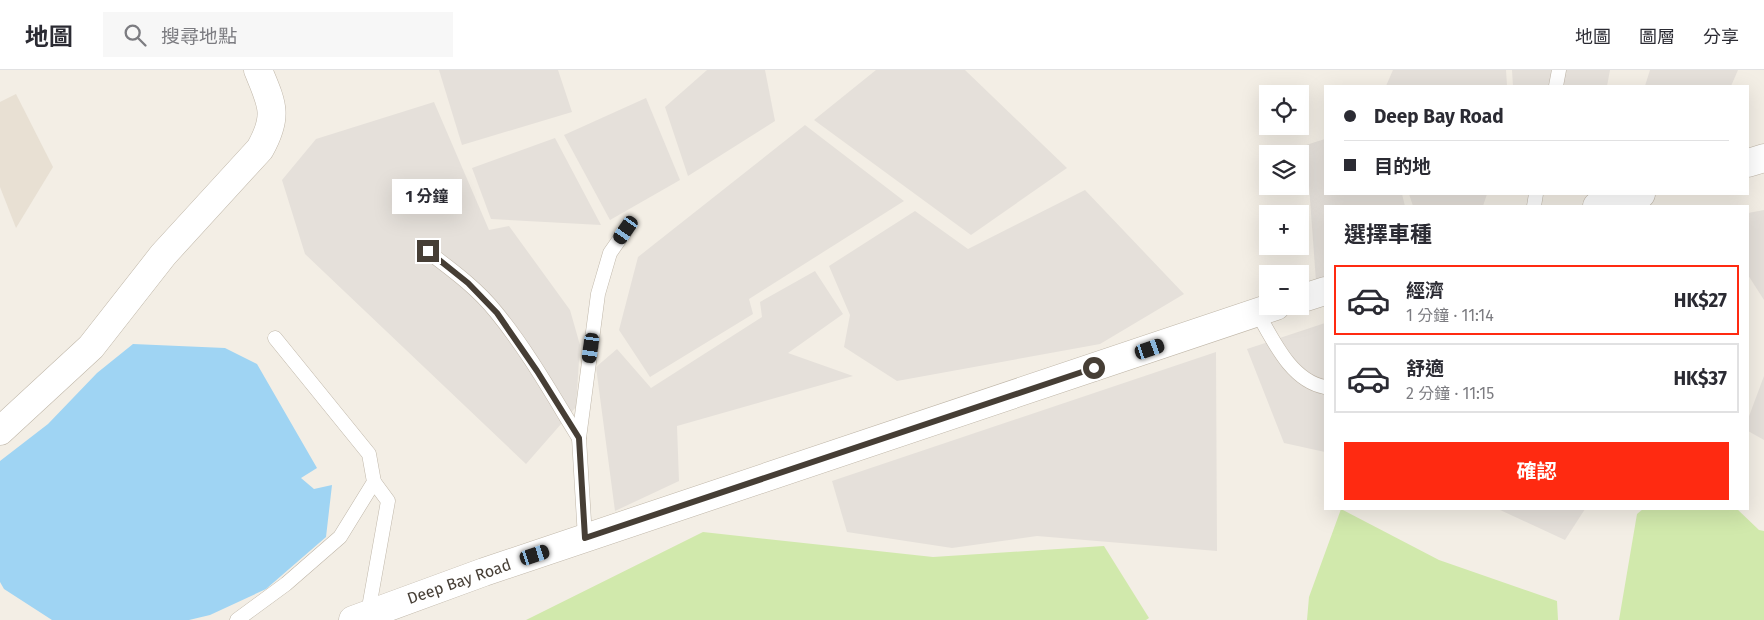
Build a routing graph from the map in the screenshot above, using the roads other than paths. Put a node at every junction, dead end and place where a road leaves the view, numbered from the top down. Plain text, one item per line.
1 (258, 70) edge
2 (1559, 70) edge
3 (1556, 85) edge
4 (1764, 158) edge
5 (1749, 163) edge
6 (1637, 195) edge
7 (1601, 205) edge
8 (626, 230) dead end
9 (428, 251) dead end
10 (1324, 291) edge
11 (1309, 296) edge
12 (1259, 311) edge
13 (1268, 315) edge
14 (275, 338) dead end
15 (1324, 387) edge
16 (0, 431) edge
17 (579, 438) junction
18 (374, 482) junction
19 (585, 538) junction
20 (361, 616) edge
21 (237, 620) edge

1 - 16 street
2 - 3 lane
4 - 5 street
6 - 7 street
8 - 17 lane
9 - 17 lane
10 - 11 street
12 - 19 street, Deep Bay Road
13 - 15 lane
14 - 18 lane
17 - 19 lane
18 - 20 lane
18 - 21 lane
19 - 20 street, Deep Bay Road

